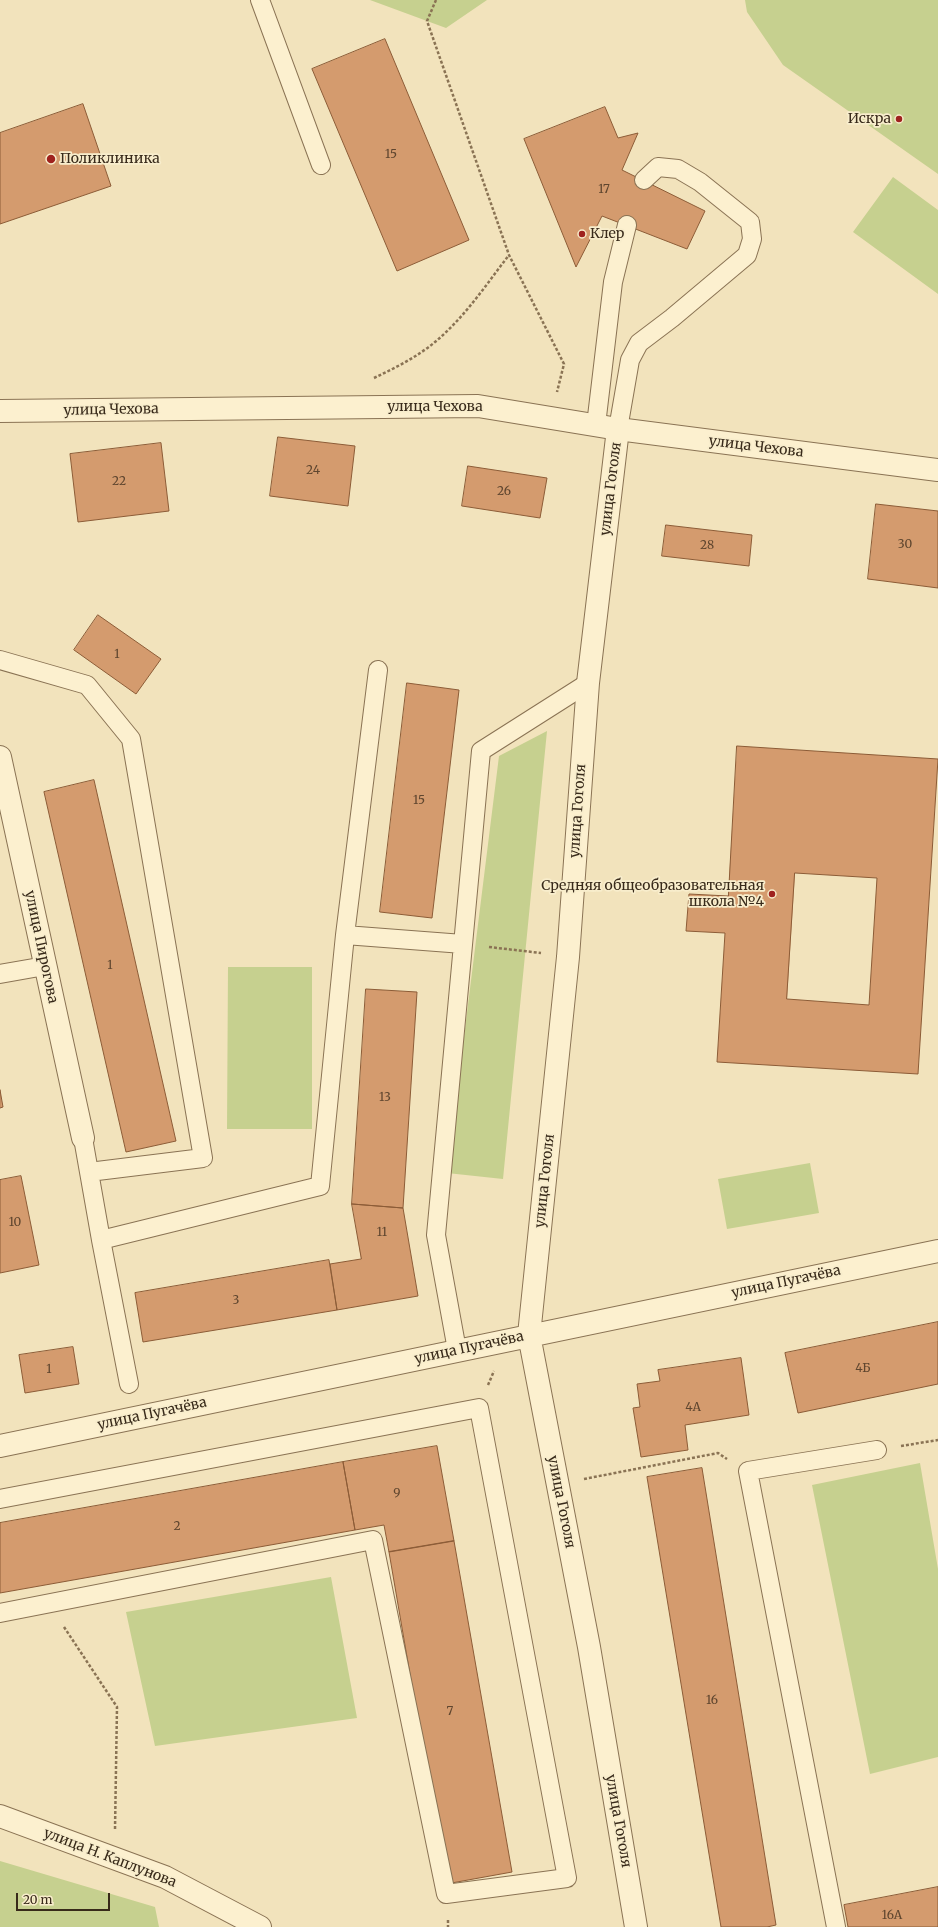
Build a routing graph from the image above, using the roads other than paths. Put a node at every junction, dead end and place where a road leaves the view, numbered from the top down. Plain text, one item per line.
1 (260, 0) edge
2 (320, 165) dead end
3 (644, 180) dead end
4 (626, 225) dead end
5 (0, 411) edge
6 (596, 425) junction
7 (618, 429) junction
8 (938, 470) edge
9 (0, 660) edge
10 (378, 670) dead end
11 (588, 683) junction
12 (0, 757) edge
13 (345, 935) junction
14 (463, 944) junction
15 (45, 966) junction
16 (0, 974) edge
17 (83, 1138) joint
18 (89, 1172) junction
19 (101, 1240) junction
20 (938, 1251) edge
21 (529, 1335) junction
22 (457, 1350) junction
23 (129, 1384) dead end
24 (0, 1446) edge
25 (877, 1450) road end
26 (0, 1499) edge
27 (0, 1613) edge
28 (0, 1816) edge
29 (260, 1927) edge
30 (636, 1927) edge
31 (836, 1927) edge

1 - 2 lane
3 - 7 lane
4 - 6 lane
5 - 6 street, улица Чехова
6 - 7 street, улица Чехова
7 - 8 street, улица Чехова
7 - 11 street, улица Гоголя
9 - 18 lane
10 - 13 lane
11 - 14 lane
11 - 21 street, улица Гоголя
12 - 15 street, улица Пирогова
13 - 14 lane
13 - 19 lane
14 - 22 lane
15 - 16 lane
15 - 17 street, улица Пирогова
17 - 18 lane
18 - 19 lane
19 - 23 lane
20 - 21 street, улица Пугачёва
21 - 22 street, улица Пугачёва
21 - 30 street, улица Гоголя
22 - 24 street, улица Пугачёва
25 - 31 lane
26 - 27 lane
28 - 29 street, улица Н. Каплунова

